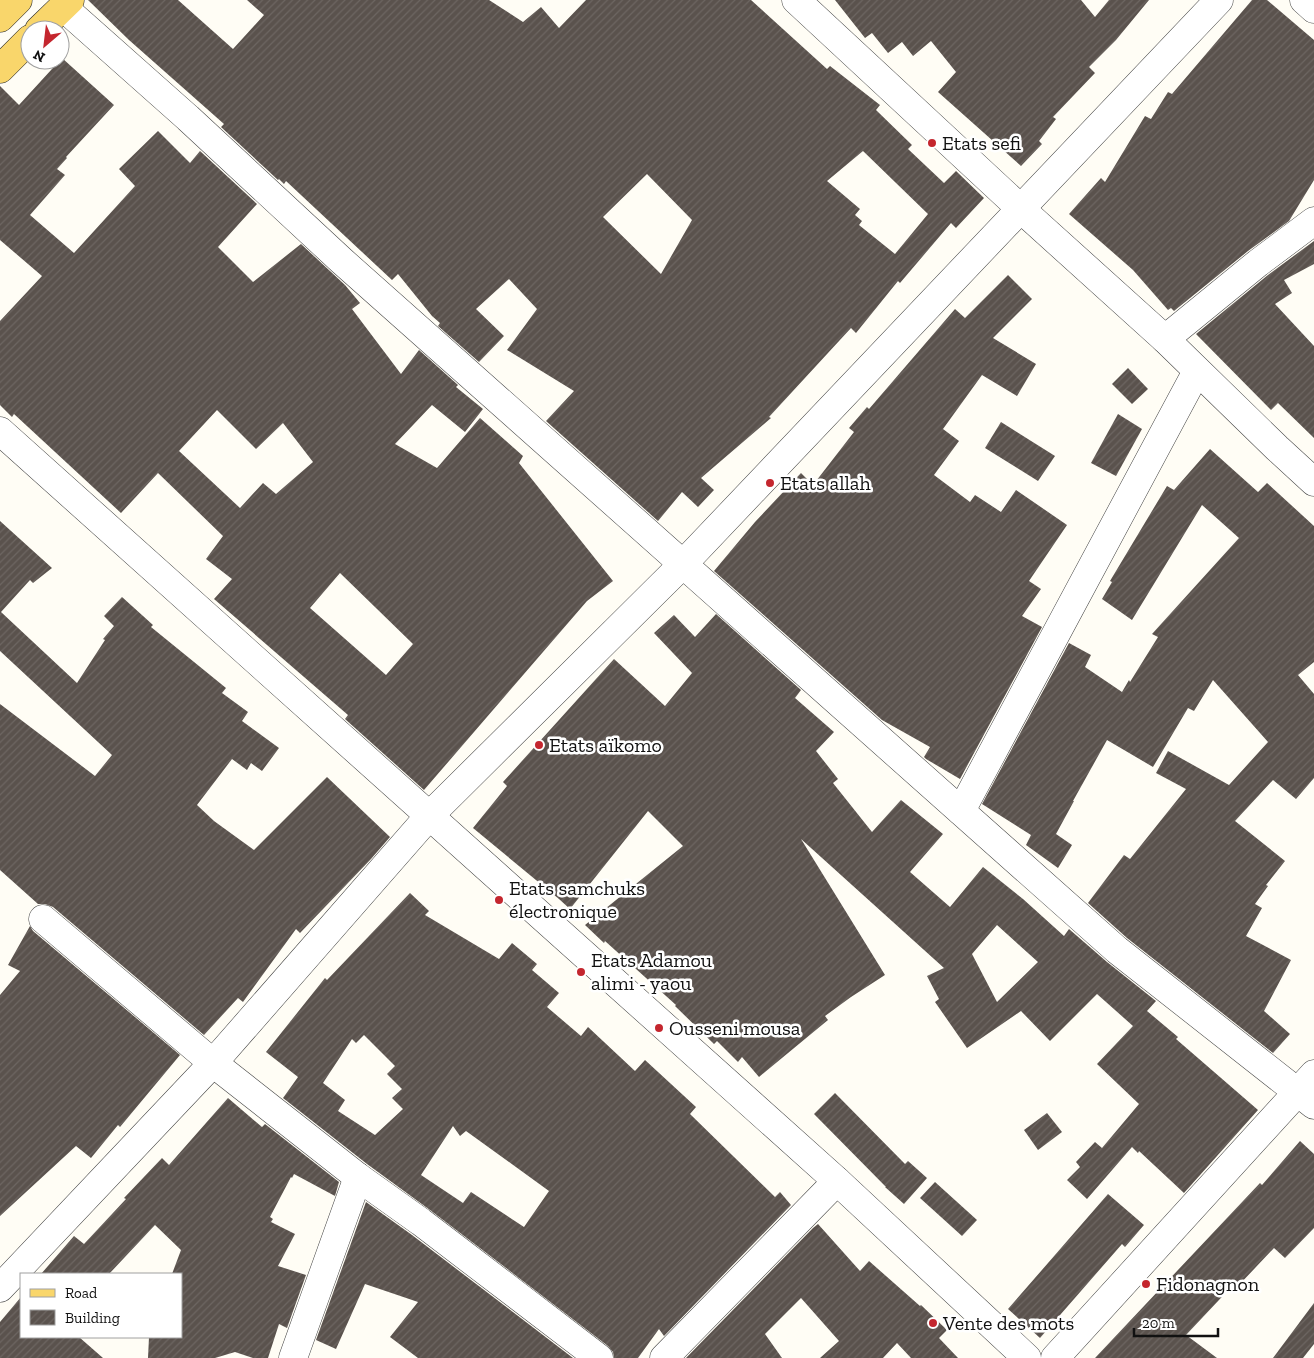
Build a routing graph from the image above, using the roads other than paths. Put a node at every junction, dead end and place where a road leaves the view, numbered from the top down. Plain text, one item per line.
1 (18, 0) edge
2 (796, 0) edge
3 (1219, 0) edge
4 (1304, 0) edge
5 (66, 3) edge
6 (1314, 8) edge
7 (0, 18) edge
8 (50, 20) edge
9 (20, 49) edge
10 (0, 69) edge
11 (1020, 209) junction
12 (1314, 221) edge
13 (1165, 339) junction
14 (1197, 371) junction
15 (0, 431) edge
16 (1314, 482) edge
17 (683, 564) junction
18 (961, 811) junction
19 (430, 815) junction
20 (43, 919) dead end
21 (213, 1063) junction
22 (1308, 1090) edge
23 (358, 1177) junction
24 (838, 1181) junction
25 (0, 1288) edge
26 (293, 1358) edge
27 (599, 1358) edge
28 (664, 1358) edge
29 (1027, 1358) edge
30 (1055, 1358) edge

1 - 7 main road
2 - 11 street
3 - 11 street
4 - 6 street
5 - 8 main road
5 - 17 street
9 - 10 main road
11 - 13 street
11 - 17 street
12 - 13 street
13 - 14 street
14 - 16 street
14 - 18 street
15 - 19 street
17 - 18 street
17 - 19 street
18 - 22 street
19 - 21 street
19 - 24 street
20 - 21 street
21 - 23 street
21 - 25 street
22 - 30 street
23 - 26 street
23 - 27 street
24 - 28 street
24 - 29 street

